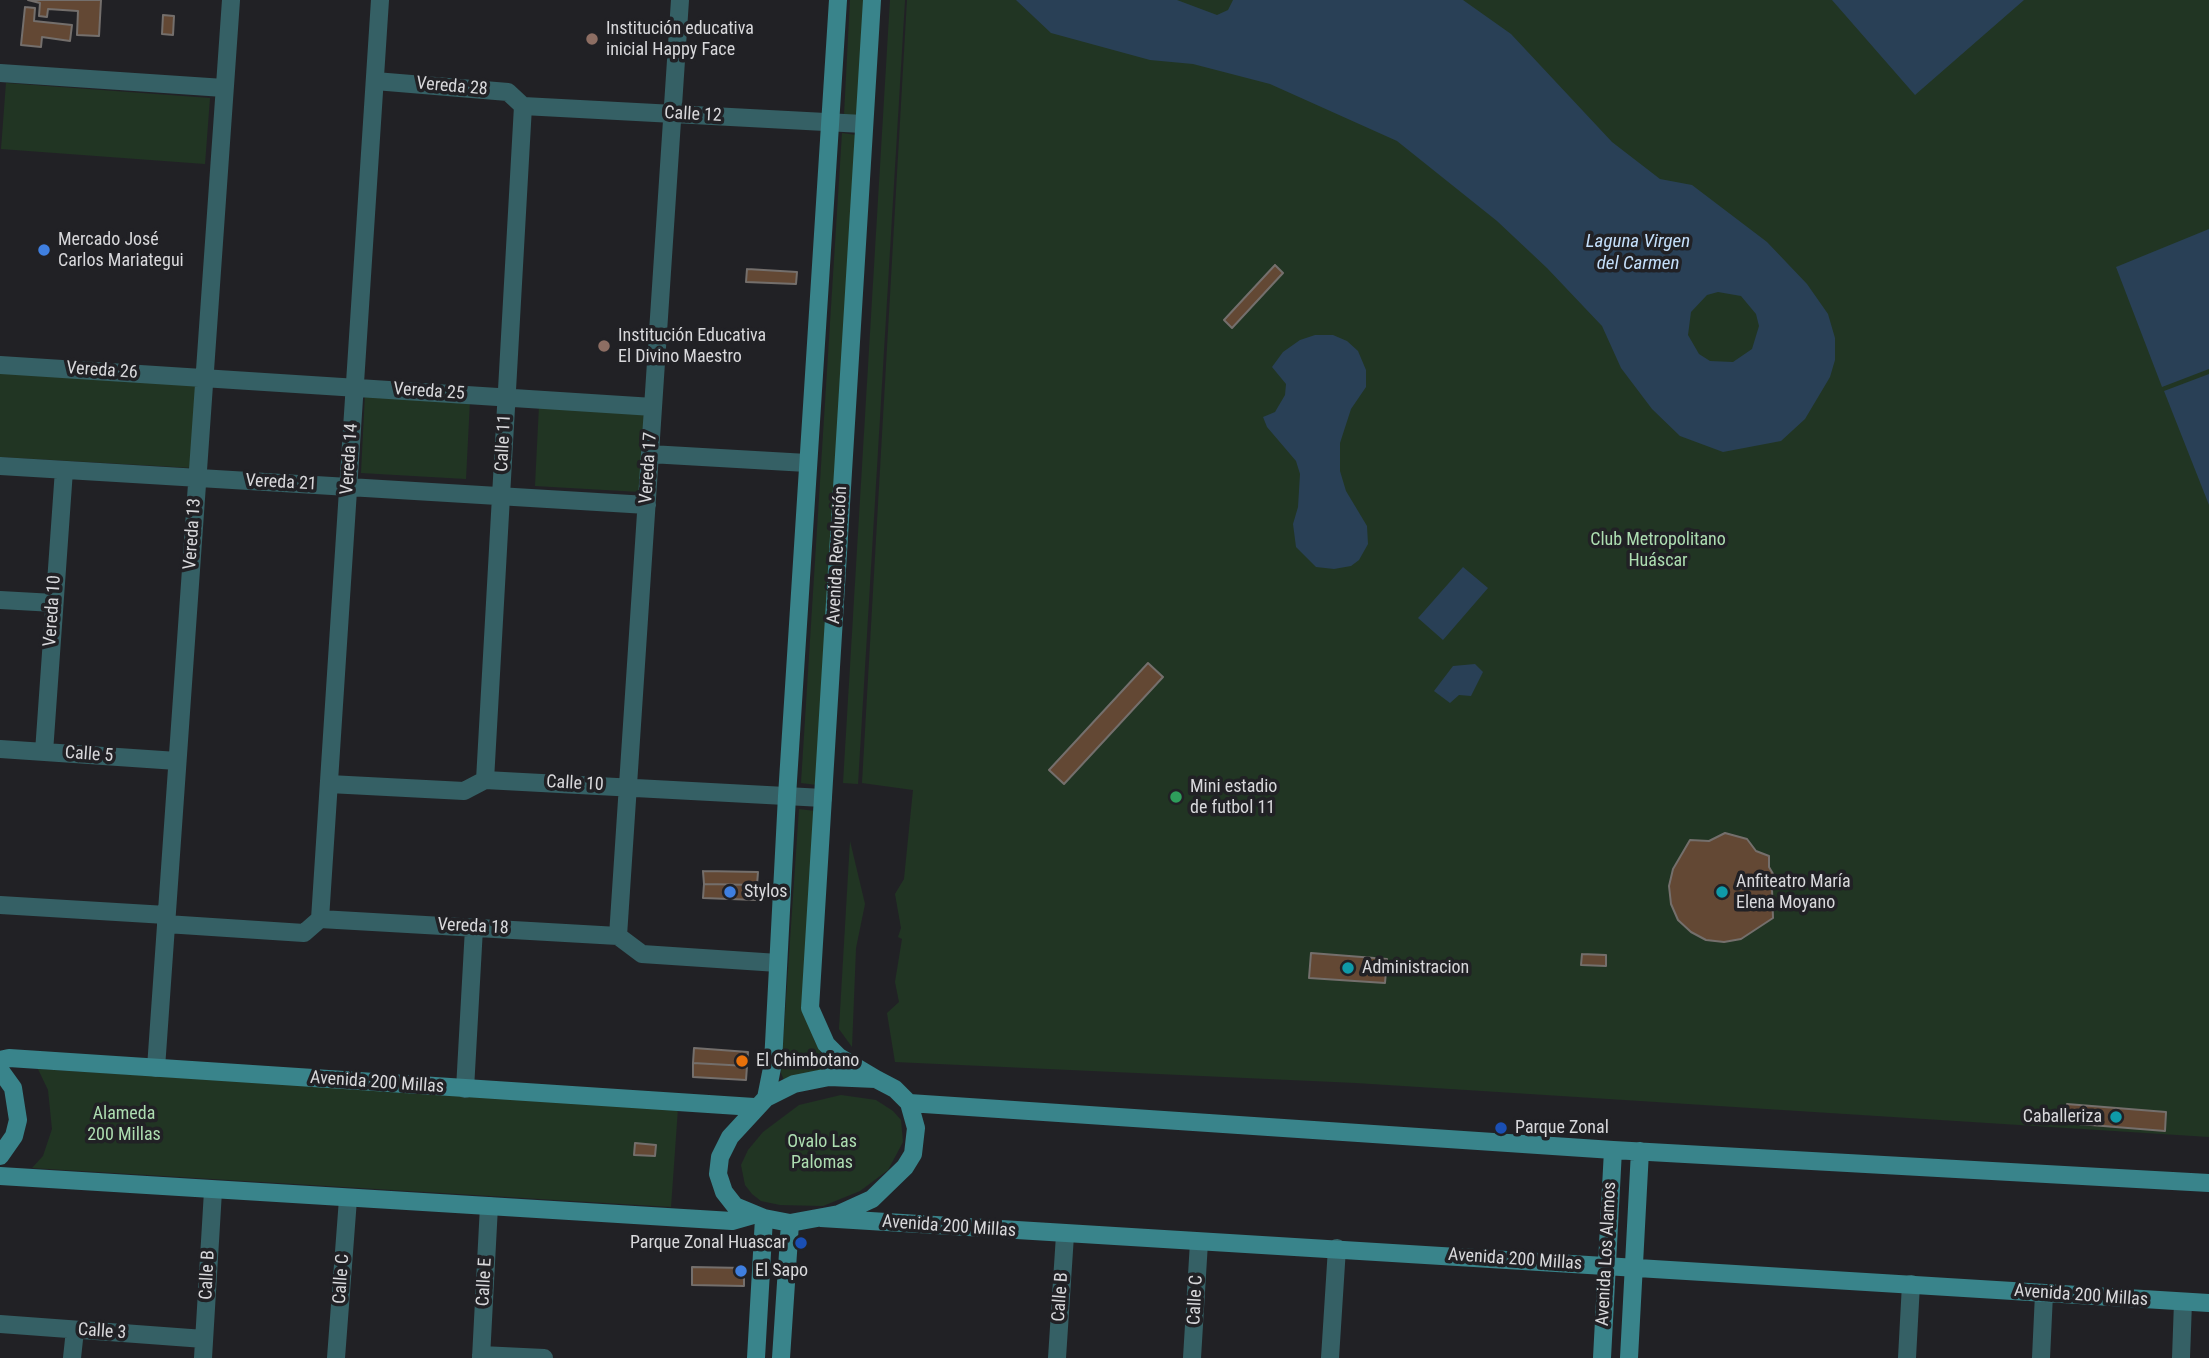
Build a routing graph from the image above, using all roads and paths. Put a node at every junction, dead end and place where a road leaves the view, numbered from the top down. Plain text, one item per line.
1 (230, 0) edge
2 (380, 0) edge
3 (680, 0) edge
4 (838, 0) edge
5 (872, 0) edge
6 (0, 73) edge
7 (374, 81) junction
8 (224, 88) junction
9 (523, 106) junction
10 (673, 114) junction
11 (829, 123) junction
12 (863, 124) junction
13 (0, 365) edge
14 (204, 378) junction
15 (355, 388) junction
16 (507, 397) junction
17 (653, 407) junction
18 (650, 454) junction
19 (807, 463) junction
20 (0, 466) edge
21 (64, 470) junction
22 (197, 478) junction
23 (348, 487) junction
24 (501, 496) junction
25 (647, 505) junction
26 (0, 600) edge
27 (54, 603) junction
28 (0, 748) edge
29 (44, 752) junction
30 (177, 761) junction
31 (485, 780) junction
32 (329, 784) junction
33 (628, 787) junction
34 (787, 796) junction
35 (824, 798) junction
36 (0, 905) edge
37 (166, 919) junction
38 (320, 919) junction
39 (474, 928) junction
40 (618, 936) junction
41 (778, 963) junction
42 (0, 1060) edge
43 (156, 1068) junction
44 (0, 1070) edge
45 (876, 1079) junction
46 (465, 1088) junction
47 (760, 1102) junction
48 (909, 1103) junction
49 (1613, 1150) junction
50 (1640, 1151) junction
51 (0, 1156) edge
52 (0, 1176) edge
53 (2209, 1183) edge
54 (213, 1191) junction
55 (348, 1199) junction
56 (489, 1206) junction
57 (758, 1217) junction
58 (821, 1218) junction
59 (790, 1223) junction
60 (1065, 1235) junction
61 (1199, 1242) junction
62 (1337, 1248) junction
63 (1607, 1267) junction
64 (1633, 1267) junction
65 (1911, 1284) junction
66 (2044, 1294) junction
67 (2183, 1302) junction
68 (2209, 1303) edge
69 (0, 1324) edge
70 (75, 1330) junction
71 (204, 1339) junction
72 (481, 1356) edge
73 (72, 1358) edge
74 (203, 1358) edge
75 (336, 1358) edge
76 (544, 1358) edge
77 (756, 1358) edge
78 (781, 1358) edge
79 (1056, 1358) edge
80 (1192, 1358) edge
81 (1330, 1358) edge
82 (1602, 1358) edge
83 (1629, 1358) edge
84 (1907, 1358) edge
85 (2041, 1358) edge
86 (2180, 1358) edge

1 - 8 street, Vereda 13
2 - 7 street, Vereda 14
3 - 10 street, Vereda 17
4 - 11 main road, Avenida Revolución
5 - 12 main road, Avenida Revolución
6 - 8 street
7 - 9 street, Vereda 28
7 - 15 street, Vereda 14
8 - 14 street, Vereda 13
9 - 10 street, Calle 12
9 - 16 street, Calle 11
10 - 11 street, Calle 12
10 - 17 street, Vereda 17
11 - 12 street, Calle 12
11 - 19 main road, Avenida Revolución
12 - 35 main road, Avenida Revolución
13 - 14 street, Vereda 26
14 - 15 street, Vereda 25
14 - 22 street, Vereda 13
15 - 16 street, Vereda 25
15 - 23 street, Vereda 14
16 - 17 street, Vereda 25
16 - 24 street, Calle 11
17 - 18 street, Vereda 17
18 - 19 street
18 - 25 street, Vereda 17
19 - 34 main road, Avenida Revolución
20 - 21 street, Vereda 21
21 - 22 street, Vereda 21
21 - 27 street, Vereda 10
22 - 23 street, Vereda 21
22 - 30 street, Vereda 13
23 - 24 street, Vereda 21
23 - 32 street, Vereda 14
24 - 25 street, Vereda 21
24 - 31 street, Calle 11
25 - 33 street, Vereda 17
26 - 27 street
27 - 29 street, Vereda 10
28 - 29 street, Calle 5
29 - 30 street, Calle 5
30 - 37 street, Vereda 13
31 - 32 street, Calle 10
31 - 33 street, Calle 10
32 - 38 street, Vereda 14
33 - 34 street, Calle 10
33 - 40 street, Vereda 17
34 - 35 street, Calle 10
34 - 41 main road, Avenida Revolución
35 - 45 main road, Avenida Revolución
36 - 37 street, Vereda 18
37 - 38 street, Vereda 18
37 - 43 street, Vereda 13
38 - 39 street, Vereda 18
39 - 40 street, Vereda 18
39 - 46 street
40 - 41 street, Vereda 18
41 - 47 main road, Avenida Revolución
42 - 43 main road, Avenida 200 Millas
43 - 46 main road, Avenida 200 Millas
44 - 51 main road
45 - 47 main road
45 - 48 main road
46 - 47 main road, Avenida 200 Millas
47 - 57 main road
48 - 49 main road
48 - 58 main road
49 - 50 main road
49 - 63 main road, Avenida Los Alamos
50 - 53 main road
50 - 64 main road, Avenida Los Alamos
52 - 54 main road
54 - 55 main road
54 - 71 street, Calle B
55 - 56 main road
55 - 75 street, Calle C
56 - 57 main road
56 - 72 street, Calle E
57 - 59 main road
57 - 77 main road
58 - 59 main road
58 - 60 main road, Avenida 200 Millas
59 - 78 main road
60 - 61 main road, Avenida 200 Millas
60 - 79 street, Calle B
61 - 62 main road, Avenida 200 Millas
61 - 80 street, Calle C
62 - 63 main road, Avenida 200 Millas
62 - 81 street
63 - 64 main road, Avenida 200 Millas
63 - 82 main road, Avenida Los Alamos
64 - 65 main road, Avenida 200 Millas
64 - 83 main road, Avenida Los Alamos
65 - 66 main road, Avenida 200 Millas
65 - 84 street
66 - 67 main road, Avenida 200 Millas
66 - 85 street
67 - 68 main road, Avenida 200 Millas
67 - 86 street
69 - 70 street, Calle 3
70 - 71 street, Calle 3
70 - 73 street
71 - 74 street, Calle B
72 - 76 street

